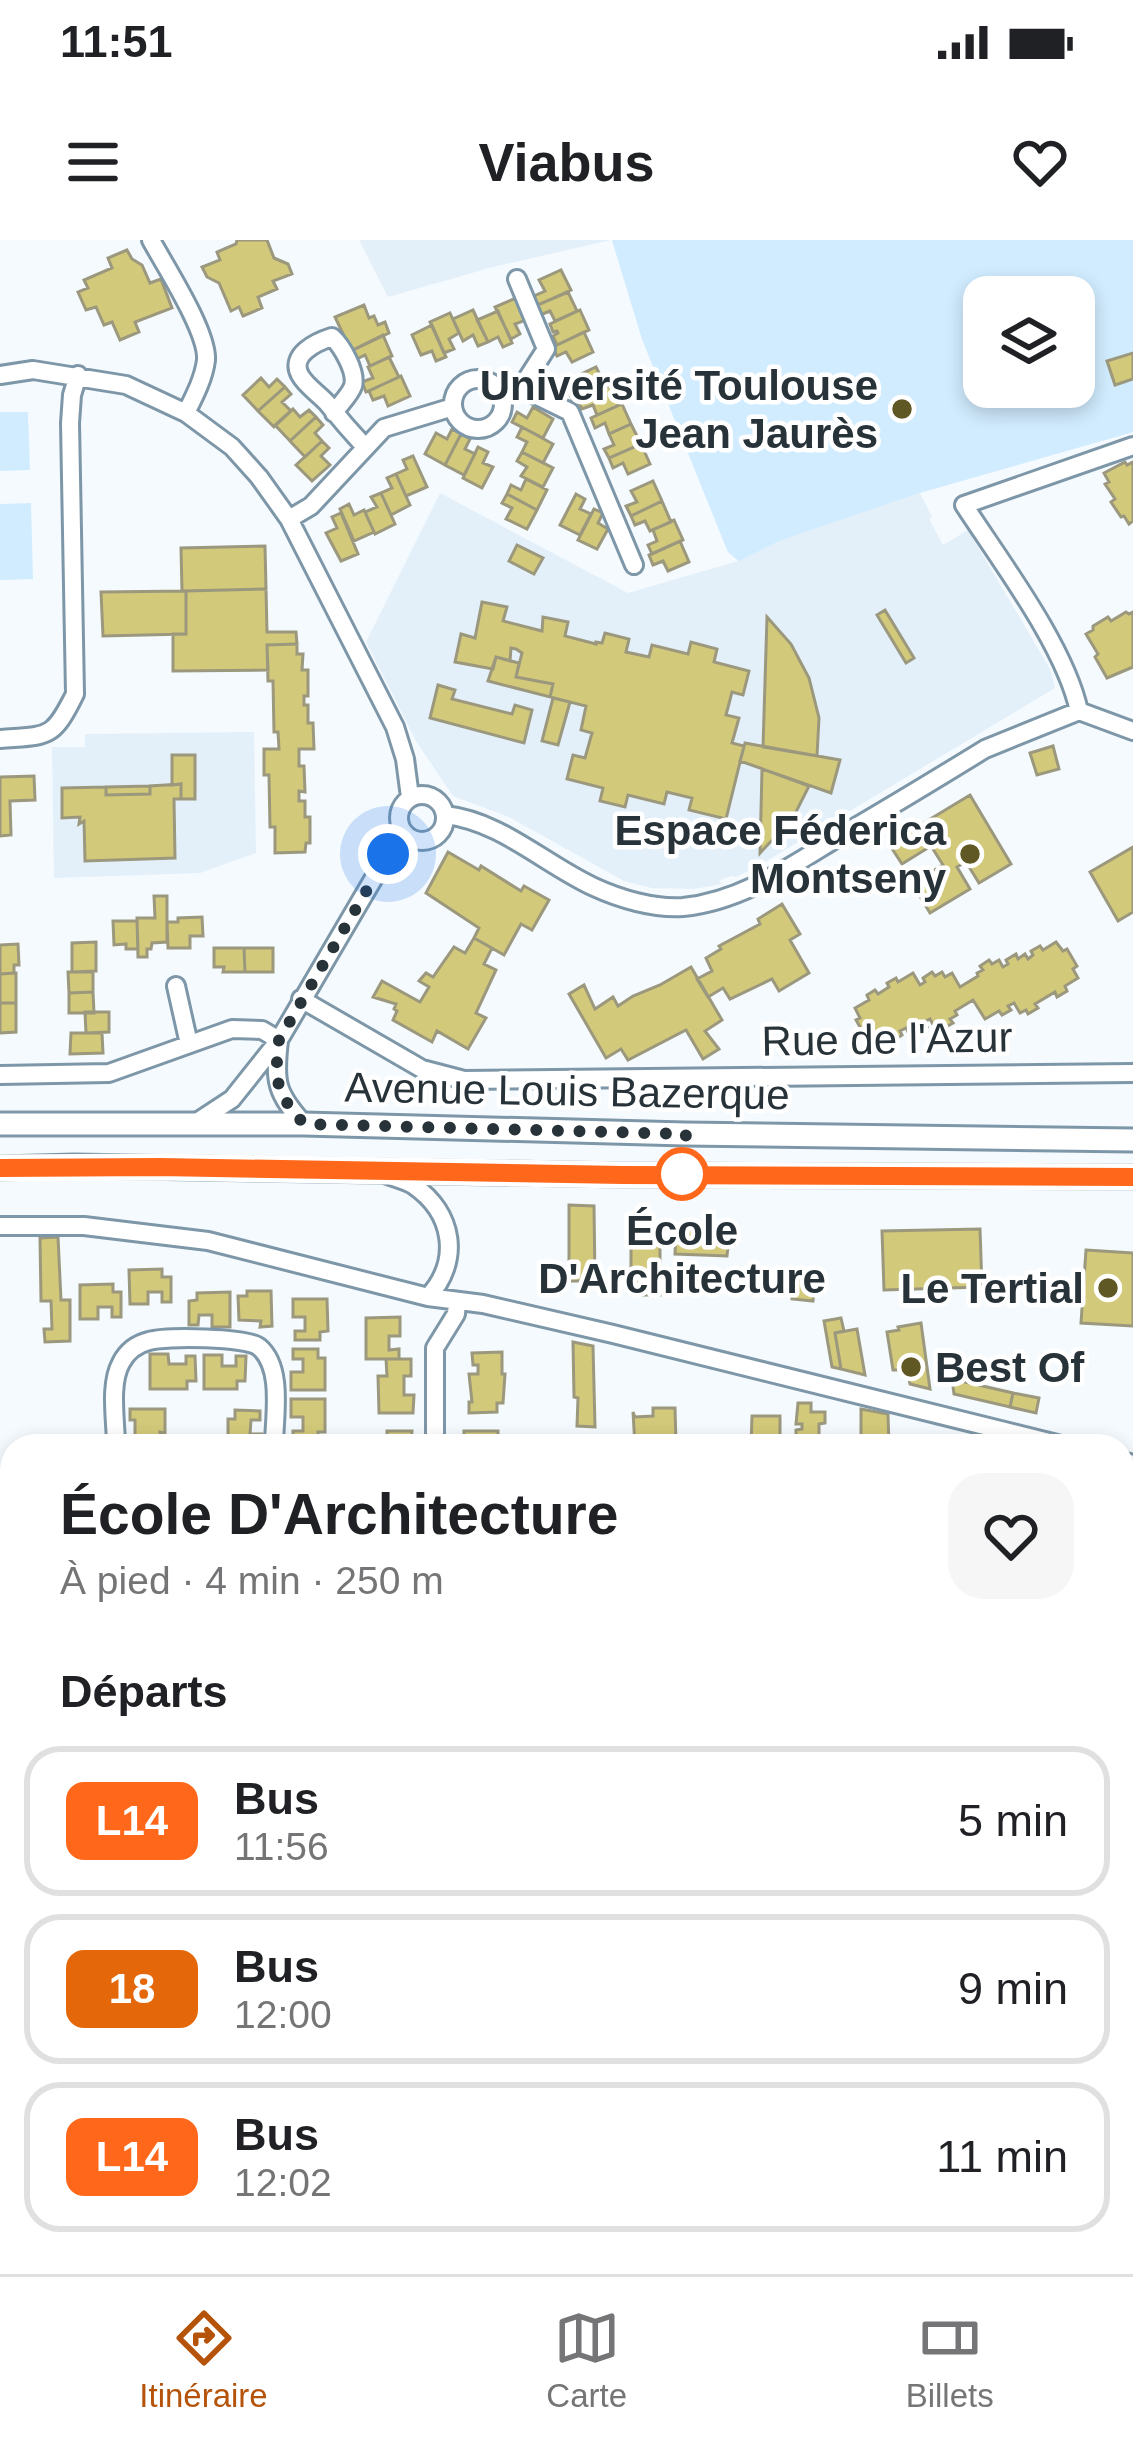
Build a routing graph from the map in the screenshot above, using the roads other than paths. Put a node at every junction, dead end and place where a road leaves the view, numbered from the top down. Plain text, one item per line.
1 (151, 240) edge
2 (517, 279) dead end
3 (0, 375) edge
4 (78, 375) junction
5 (521, 388) junction
6 (503, 397) junction
7 (453, 407) junction
8 (186, 413) junction
9 (334, 413) dead end
10 (1133, 446) edge
11 (365, 447) junction
12 (289, 519) junction
13 (634, 565) dead end
14 (1078, 711) junction
15 (1133, 731) edge
16 (0, 739) edge
17 (410, 797) junction
18 (445, 815) junction
19 (402, 830) junction
20 (176, 986) dead end
21 (302, 999) junction
22 (279, 1040) junction
23 (189, 1044) junction
24 (1133, 1073) edge
25 (0, 1076) edge
26 (196, 1123) junction
27 (0, 1124) edge
28 (304, 1124) junction
29 (1133, 1140) edge
30 (0, 1168) edge
31 (374, 1170) junction
32 (1133, 1177) edge
33 (0, 1226) edge
34 (428, 1297) junction
35 (457, 1301) junction
36 (116, 1434) edge
37 (274, 1434) edge
38 (435, 1434) edge
39 (1017, 1434) edge

1 - 8 street
2 - 5 street
3 - 4 street
4 - 8 street
4 - 16 street
5 - 6 street
5 - 13 street
6 - 7 street
6 - 7 street
7 - 11 street
8 - 12 street
9 - 11 street
10 - 14 street
11 - 12 street
12 - 17 street
14 - 15 street
14 - 18 street
17 - 18 street
17 - 19 street
18 - 19 street
19 - 21 street
20 - 23 street
21 - 22 street
21 - 24 street, Rue de l'Azur
22 - 23 street
22 - 26 street
22 - 28 street
23 - 25 street
26 - 27 main road, Avenue Louis Bazerque
26 - 28 main road, Avenue Louis Bazerque
28 - 29 main road, Avenue Louis Bazerque
30 - 31 main road, Avenue Louis Bazerque
31 - 32 main road, Avenue Louis Bazerque
31 - 34 street
33 - 34 street
34 - 35 street
35 - 38 street
35 - 39 street
36 - 37 street

